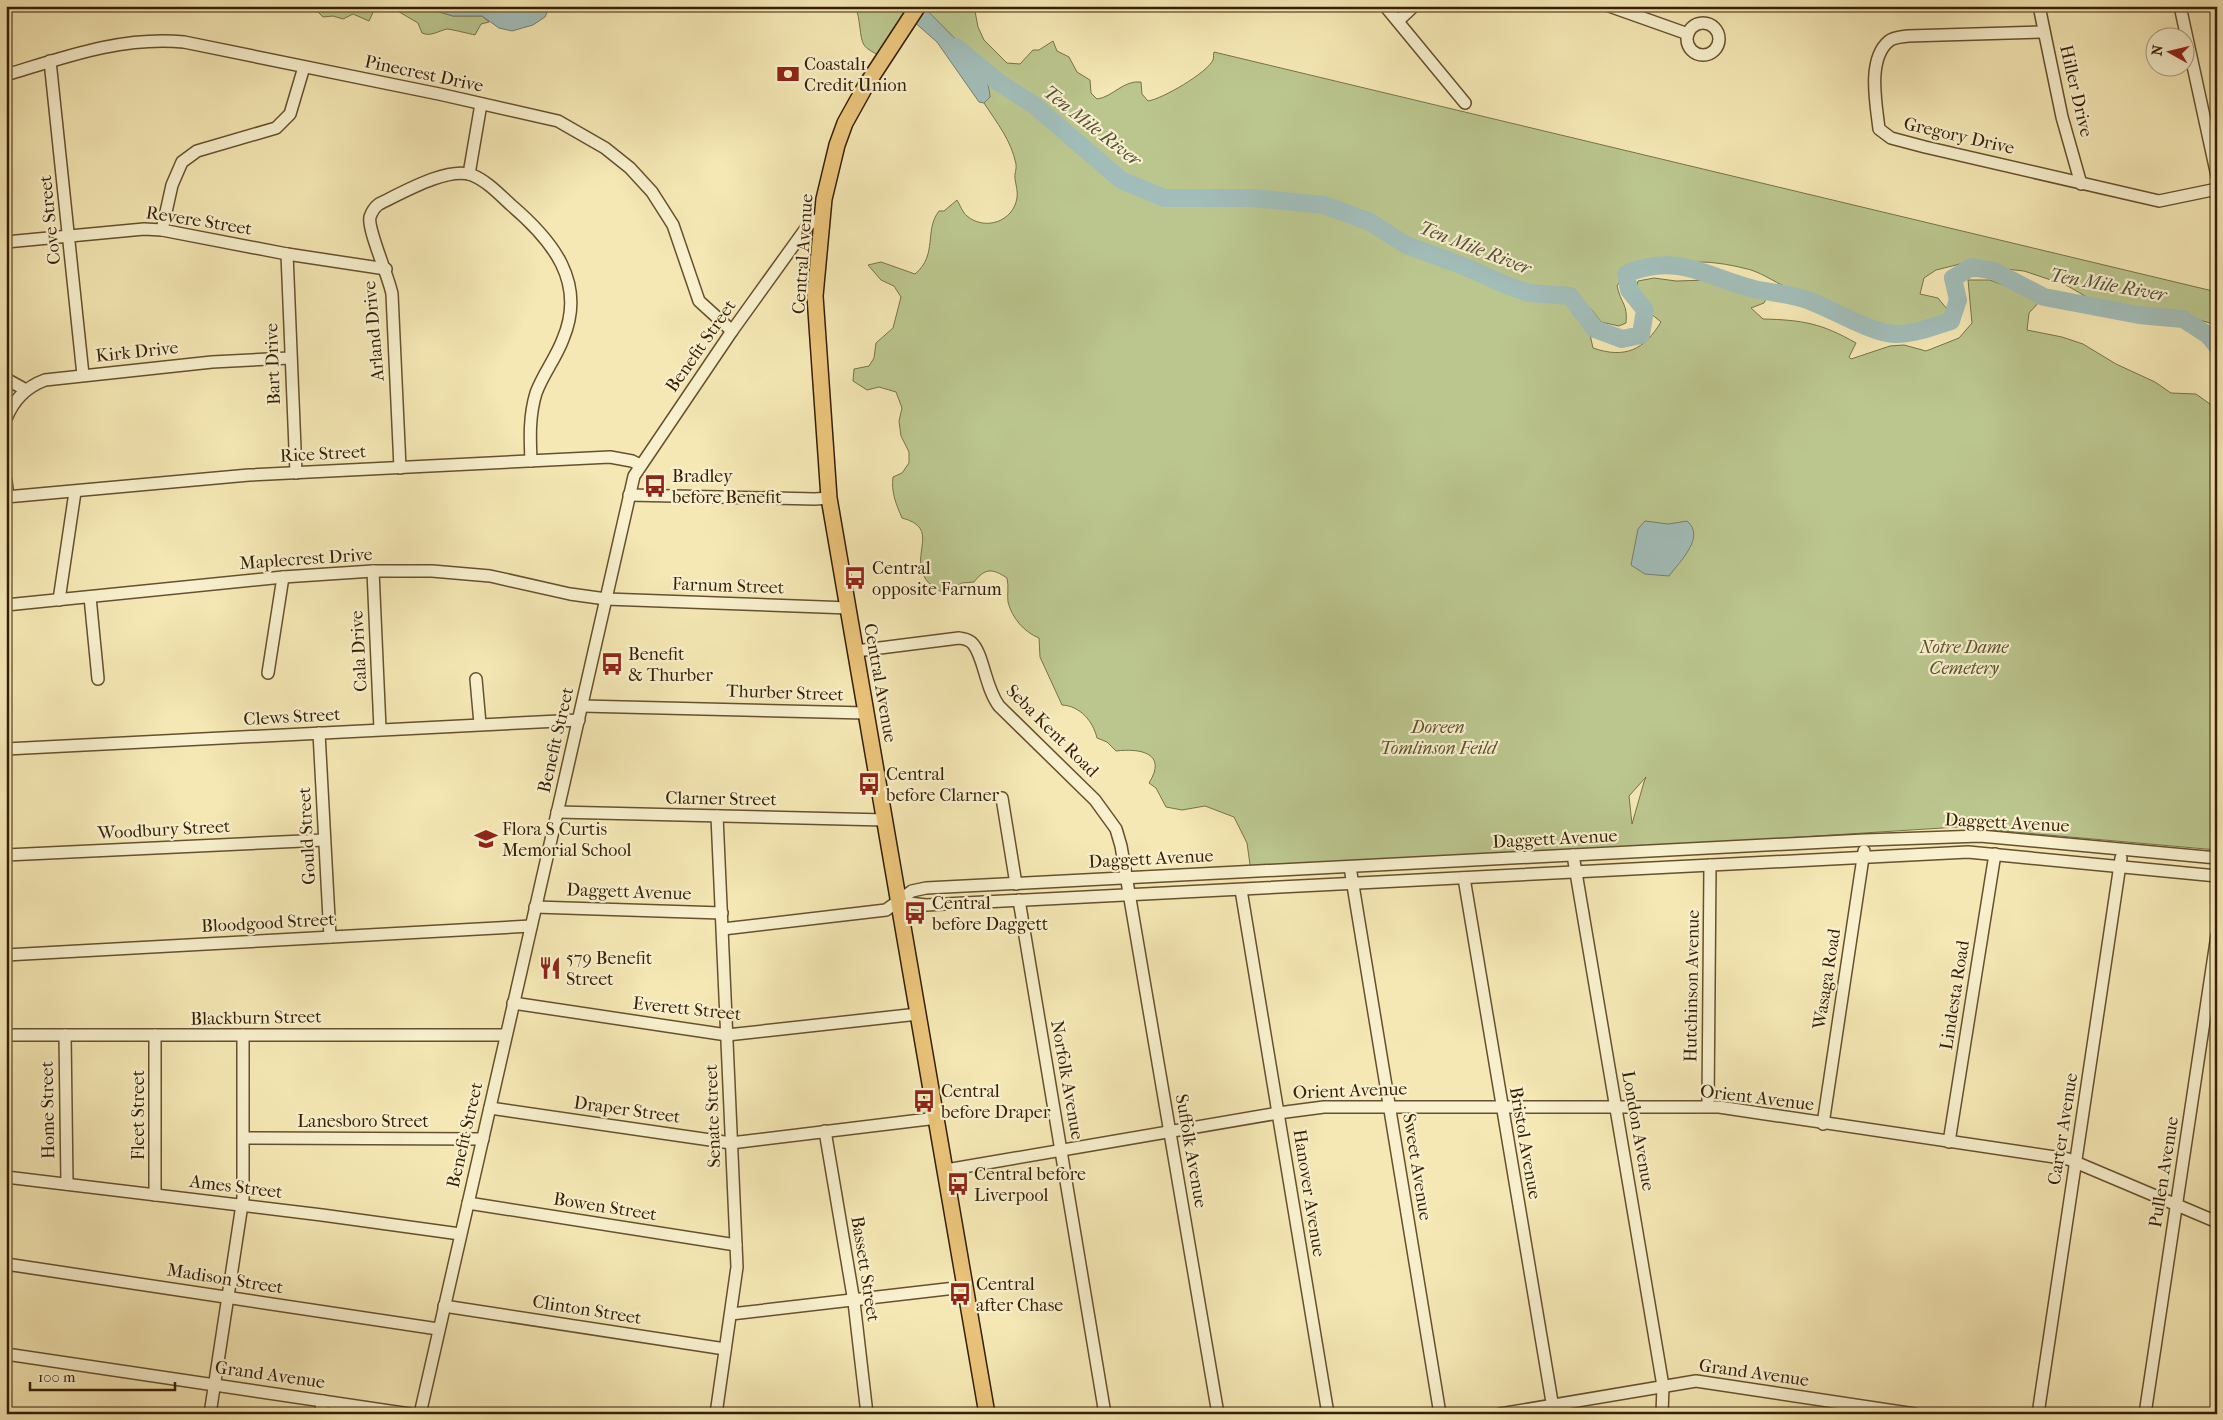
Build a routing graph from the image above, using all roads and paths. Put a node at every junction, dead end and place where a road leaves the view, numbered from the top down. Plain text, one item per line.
1 (918, 6) edge
2 (1385, 6) edge
3 (1414, 6) edge
4 (1609, 6) edge
5 (2039, 6) edge
6 (2180, 6) edge
7 (1398, 22) junction
8 (2044, 32) junction
9 (1688, 34) dead end
10 (50, 61) junction
11 (304, 67) junction
12 (6, 75) edge
13 (1465, 103) dead end
14 (481, 104) junction
15 (469, 174) junction
16 (2217, 176) edge
17 (2081, 184) junction
18 (2217, 189) edge
19 (822, 217) junction
20 (162, 230) junction
21 (70, 235) junction
22 (6, 242) edge
23 (288, 254) junction
24 (386, 269) junction
25 (732, 331) junction
26 (290, 358) junction
27 (83, 375) junction
28 (6, 379) edge
29 (26, 390) junction
30 (6, 417) edge
31 (531, 461) junction
32 (640, 466) junction
33 (400, 468) junction
34 (296, 473) junction
35 (6, 481) edge
36 (75, 492) junction
37 (629, 495) junction
38 (7, 497) edge
39 (829, 498) junction
40 (373, 571) junction
41 (283, 577) junction
42 (90, 597) junction
43 (606, 599) junction
44 (59, 600) junction
45 (6, 605) edge
46 (848, 608) junction
47 (856, 652) junction
48 (268, 673) dead end
49 (476, 678) dead end
50 (98, 679) dead end
51 (582, 706) junction
52 (866, 713) junction
53 (579, 720) junction
54 (480, 724) junction
55 (380, 729) junction
56 (319, 733) junction
57 (6, 749) edge
58 (1002, 798) dead end
59 (557, 812) junction
60 (717, 816) junction
61 (885, 820) junction
62 (324, 840) junction
63 (1865, 840) junction
64 (2123, 849) junction
65 (1995, 854) junction
66 (6, 855) edge
67 (1573, 855) junction
68 (1863, 857) junction
69 (2217, 858) edge
70 (1710, 865) junction
71 (2120, 866) junction
72 (1350, 867) junction
73 (1576, 873) junction
74 (2217, 876) edge
75 (1127, 878) junction
76 (1464, 878) junction
77 (1016, 884) junction
78 (1352, 884) junction
79 (1241, 890) junction
80 (1130, 895) junction
81 (1019, 900) junction
82 (900, 902) junction
83 (535, 906) junction
84 (722, 913) junction
85 (531, 926) junction
86 (723, 929) junction
87 (2217, 935) edge
88 (330, 937) junction
89 (6, 954) edge
90 (513, 1004) junction
91 (918, 1014) junction
92 (6, 1035) edge
93 (65, 1035) junction
94 (155, 1035) junction
95 (243, 1035) junction
96 (506, 1035) junction
97 (727, 1035) junction
98 (1389, 1106) junction
99 (1501, 1106) junction
100 (1616, 1106) junction
101 (1708, 1106) junction
102 (490, 1108) junction
103 (1278, 1112) junction
104 (937, 1118) junction
105 (1823, 1124) junction
106 (825, 1131) junction
107 (1170, 1132) junction
108 (244, 1138) junction
109 (483, 1139) junction
110 (1949, 1142) junction
111 (732, 1143) junction
112 (1061, 1152) junction
113 (2076, 1162) junction
114 (946, 1170) junction
115 (6, 1177) edge
116 (66, 1184) junction
117 (155, 1194) junction
118 (468, 1203) junction
119 (2176, 1205) junction
120 (242, 1207) junction
121 (2217, 1222) edge
122 (460, 1234) junction
123 (736, 1245) junction
124 (6, 1264) edge
125 (964, 1287) junction
126 (228, 1298) junction
127 (854, 1302) junction
128 (444, 1306) junction
129 (731, 1314) junction
130 (438, 1329) junction
131 (725, 1349) junction
132 (6, 1354) edge
133 (215, 1385) junction
134 (1663, 1386) junction
135 (323, 1401) junction
136 (1553, 1409) edge
137 (210, 1414) edge
138 (320, 1414) edge
139 (410, 1414) edge
140 (420, 1414) edge
141 (716, 1414) edge
142 (867, 1414) edge
143 (987, 1414) edge
144 (1106, 1414) edge
145 (1218, 1414) edge
146 (1328, 1414) edge
147 (1440, 1414) edge
148 (1500, 1414) edge
149 (1662, 1414) edge
150 (1915, 1414) edge
151 (2038, 1414) edge
152 (2145, 1414) edge

1 - 19 main road, Central Avenue
2 - 7 street
3 - 7 street
4 - 9 street
5 - 8 street, Hiller Drive
6 - 16 street
7 - 13 street
8 - 17 street, Hiller Drive
8 - 17 street, Gregory Drive
10 - 11 street, Pinecrest Drive
10 - 12 street, Pinecrest Drive
10 - 21 street, Cove Street
11 - 14 street, Pinecrest Drive
11 - 20 street
14 - 15 street
14 - 25 street, Pinecrest Drive
15 - 24 street, Arland Drive
15 - 31 street
17 - 18 street, Gregory Drive
19 - 25 street, Benefit Street
19 - 39 main road, Central Avenue
20 - 21 street, Revere Street
20 - 23 street, Revere Street
21 - 22 street, Revere Street
21 - 27 street, Cove Street
23 - 24 street, Revere Street
23 - 26 street, Bart Drive
24 - 33 street, Arland Drive
25 - 32 street, Benefit Street
26 - 27 street, Kirk Drive
26 - 34 street, Bart Drive
27 - 29 street, Kirk Drive
28 - 29 street
29 - 30 street, Kirk Drive
31 - 32 street, Rice Street
31 - 33 street, Rice Street
32 - 37 street, Benefit Street
33 - 34 street, Rice Street
34 - 36 street, Rice Street
35 - 38 street
36 - 38 street, Rice Street
36 - 44 street
37 - 39 street
37 - 43 street, Benefit Street
39 - 46 main road, Central Avenue
40 - 41 street, Maplecrest Drive
40 - 43 street, Maplecrest Drive
40 - 55 street, Cala Drive
41 - 42 street, Maplecrest Drive
41 - 48 street
42 - 44 street, Maplecrest Drive
42 - 50 street
43 - 46 street, Farnum Street
43 - 51 street, Benefit Street
44 - 45 street, Maplecrest Drive
46 - 47 main road, Central Avenue
47 - 52 main road, Central Avenue
47 - 75 street, Seba Kent Road
49 - 54 street
51 - 52 street, Thurber Street
51 - 53 street, Benefit Street
52 - 61 main road, Central Avenue
53 - 54 street, Clews Street
53 - 59 street, Benefit Street
54 - 55 street, Clews Street
55 - 56 street, Clews Street
56 - 57 street, Clews Street
56 - 62 street, Gould Street
58 - 77 street
59 - 60 street, Clarner Street
59 - 83 street, Benefit Street
60 - 61 street, Clarner Street
60 - 84 street, Senate Street
61 - 82 main road, Central Avenue
62 - 66 street, Woodbury Street
62 - 88 street, Gould Street
63 - 64 street, Daggett Avenue
63 - 67 street, Daggett Avenue
63 - 68 street, Wasaga Road
64 - 69 street, Daggett Avenue
64 - 71 street, Carter Avenue
65 - 68 street, Daggett Avenue
65 - 71 street, Daggett Avenue
65 - 110 street, Lindesta Road
67 - 72 street, Daggett Avenue
67 - 73 street, London Avenue
68 - 70 street, Daggett Avenue
68 - 105 street, Wasaga Road
70 - 73 street, Daggett Avenue
70 - 101 street, Hutchinson Avenue
71 - 74 street, Daggett Avenue
71 - 113 street, Carter Avenue
72 - 75 street, Daggett Avenue
72 - 78 street, Sweet Avenue
73 - 76 street, Daggett Avenue
73 - 100 street, London Avenue
75 - 77 street, Daggett Avenue
75 - 80 street, Seba Kent Road
76 - 78 street, Daggett Avenue
76 - 99 street, Bristol Avenue
77 - 82 street, Daggett Avenue
78 - 79 street, Daggett Avenue
78 - 98 street, Sweet Avenue
79 - 80 street, Daggett Avenue
79 - 103 street, Hanover Avenue
80 - 81 street, Daggett Avenue
80 - 107 street, Suffolk Avenue
81 - 82 street, Daggett Avenue
81 - 112 street, Norfolk Avenue
82 - 86 street, Daggett Avenue
82 - 91 main road, Central Avenue
83 - 84 street, Daggett Avenue
83 - 85 street, Benefit Street
84 - 86 street, Senate Street
85 - 88 street, Bloodgood Street
85 - 90 street, Benefit Street
86 - 97 street, Senate Street
87 - 119 street, Pullen Avenue
88 - 89 street, Bloodgood Street
90 - 96 street, Benefit Street
90 - 97 street, Everett Street
91 - 97 street, Everett Street
91 - 104 main road, Central Avenue
92 - 93 street, Blackburn Street
93 - 94 street, Blackburn Street
93 - 116 street, Home Street
94 - 95 street, Blackburn Street
94 - 117 street, Fleet Street
95 - 96 street, Blackburn Street
95 - 108 street
96 - 102 street, Benefit Street
97 - 111 street, Senate Street
98 - 99 street, Orient Avenue
98 - 103 street, Orient Avenue
98 - 147 street, Sweet Avenue
99 - 100 street, Orient Avenue
99 - 136 street, Bristol Avenue
100 - 101 street, Orient Avenue
100 - 134 street, London Avenue
101 - 105 street, Orient Avenue
102 - 109 street, Benefit Street
102 - 111 street, Draper Street
103 - 107 street, Orient Avenue
103 - 146 street, Hanover Avenue
104 - 106 street, Draper Street
104 - 114 main road, Central Avenue
105 - 110 street, Orient Avenue
106 - 111 street, Draper Street
106 - 127 street, Bassett Street
107 - 112 street, Orient Avenue
107 - 145 street, Suffolk Avenue
108 - 109 street, Lanesboro Street
108 - 120 street
109 - 118 street, Benefit Street
110 - 113 street, Orient Avenue
111 - 123 street, Senate Street
112 - 114 street, Orient Avenue
112 - 144 street, Norfolk Avenue
113 - 119 street, Orient Avenue
113 - 151 street, Carter Avenue
114 - 125 main road, Central Avenue
115 - 116 street, Ames Street
116 - 117 street, Ames Street
117 - 120 street, Ames Street
118 - 122 street, Benefit Street
118 - 123 street, Bowen Street
119 - 121 street, Orient Avenue
119 - 152 street, Pullen Avenue
120 - 122 street, Ames Street
120 - 126 street
122 - 128 street, Benefit Street
123 - 129 street, Senate Street
124 - 126 street, Madison Street
125 - 127 street
125 - 143 main road, Central Avenue
126 - 130 street, Madison Street
126 - 133 street
127 - 129 street
127 - 142 street, Bassett Street
128 - 130 street, Benefit Street
128 - 131 street, Clinton Street
129 - 131 street, Senate Street
130 - 140 street, Benefit Street
131 - 141 street, Senate Street
132 - 133 street, Grand Avenue
133 - 135 street, Grand Avenue
133 - 137 street
134 - 136 street, Grand Avenue
134 - 149 street, London Avenue
134 - 150 street, Grand Avenue
135 - 138 street
135 - 139 street, Grand Avenue
136 - 148 street, Grand Avenue

